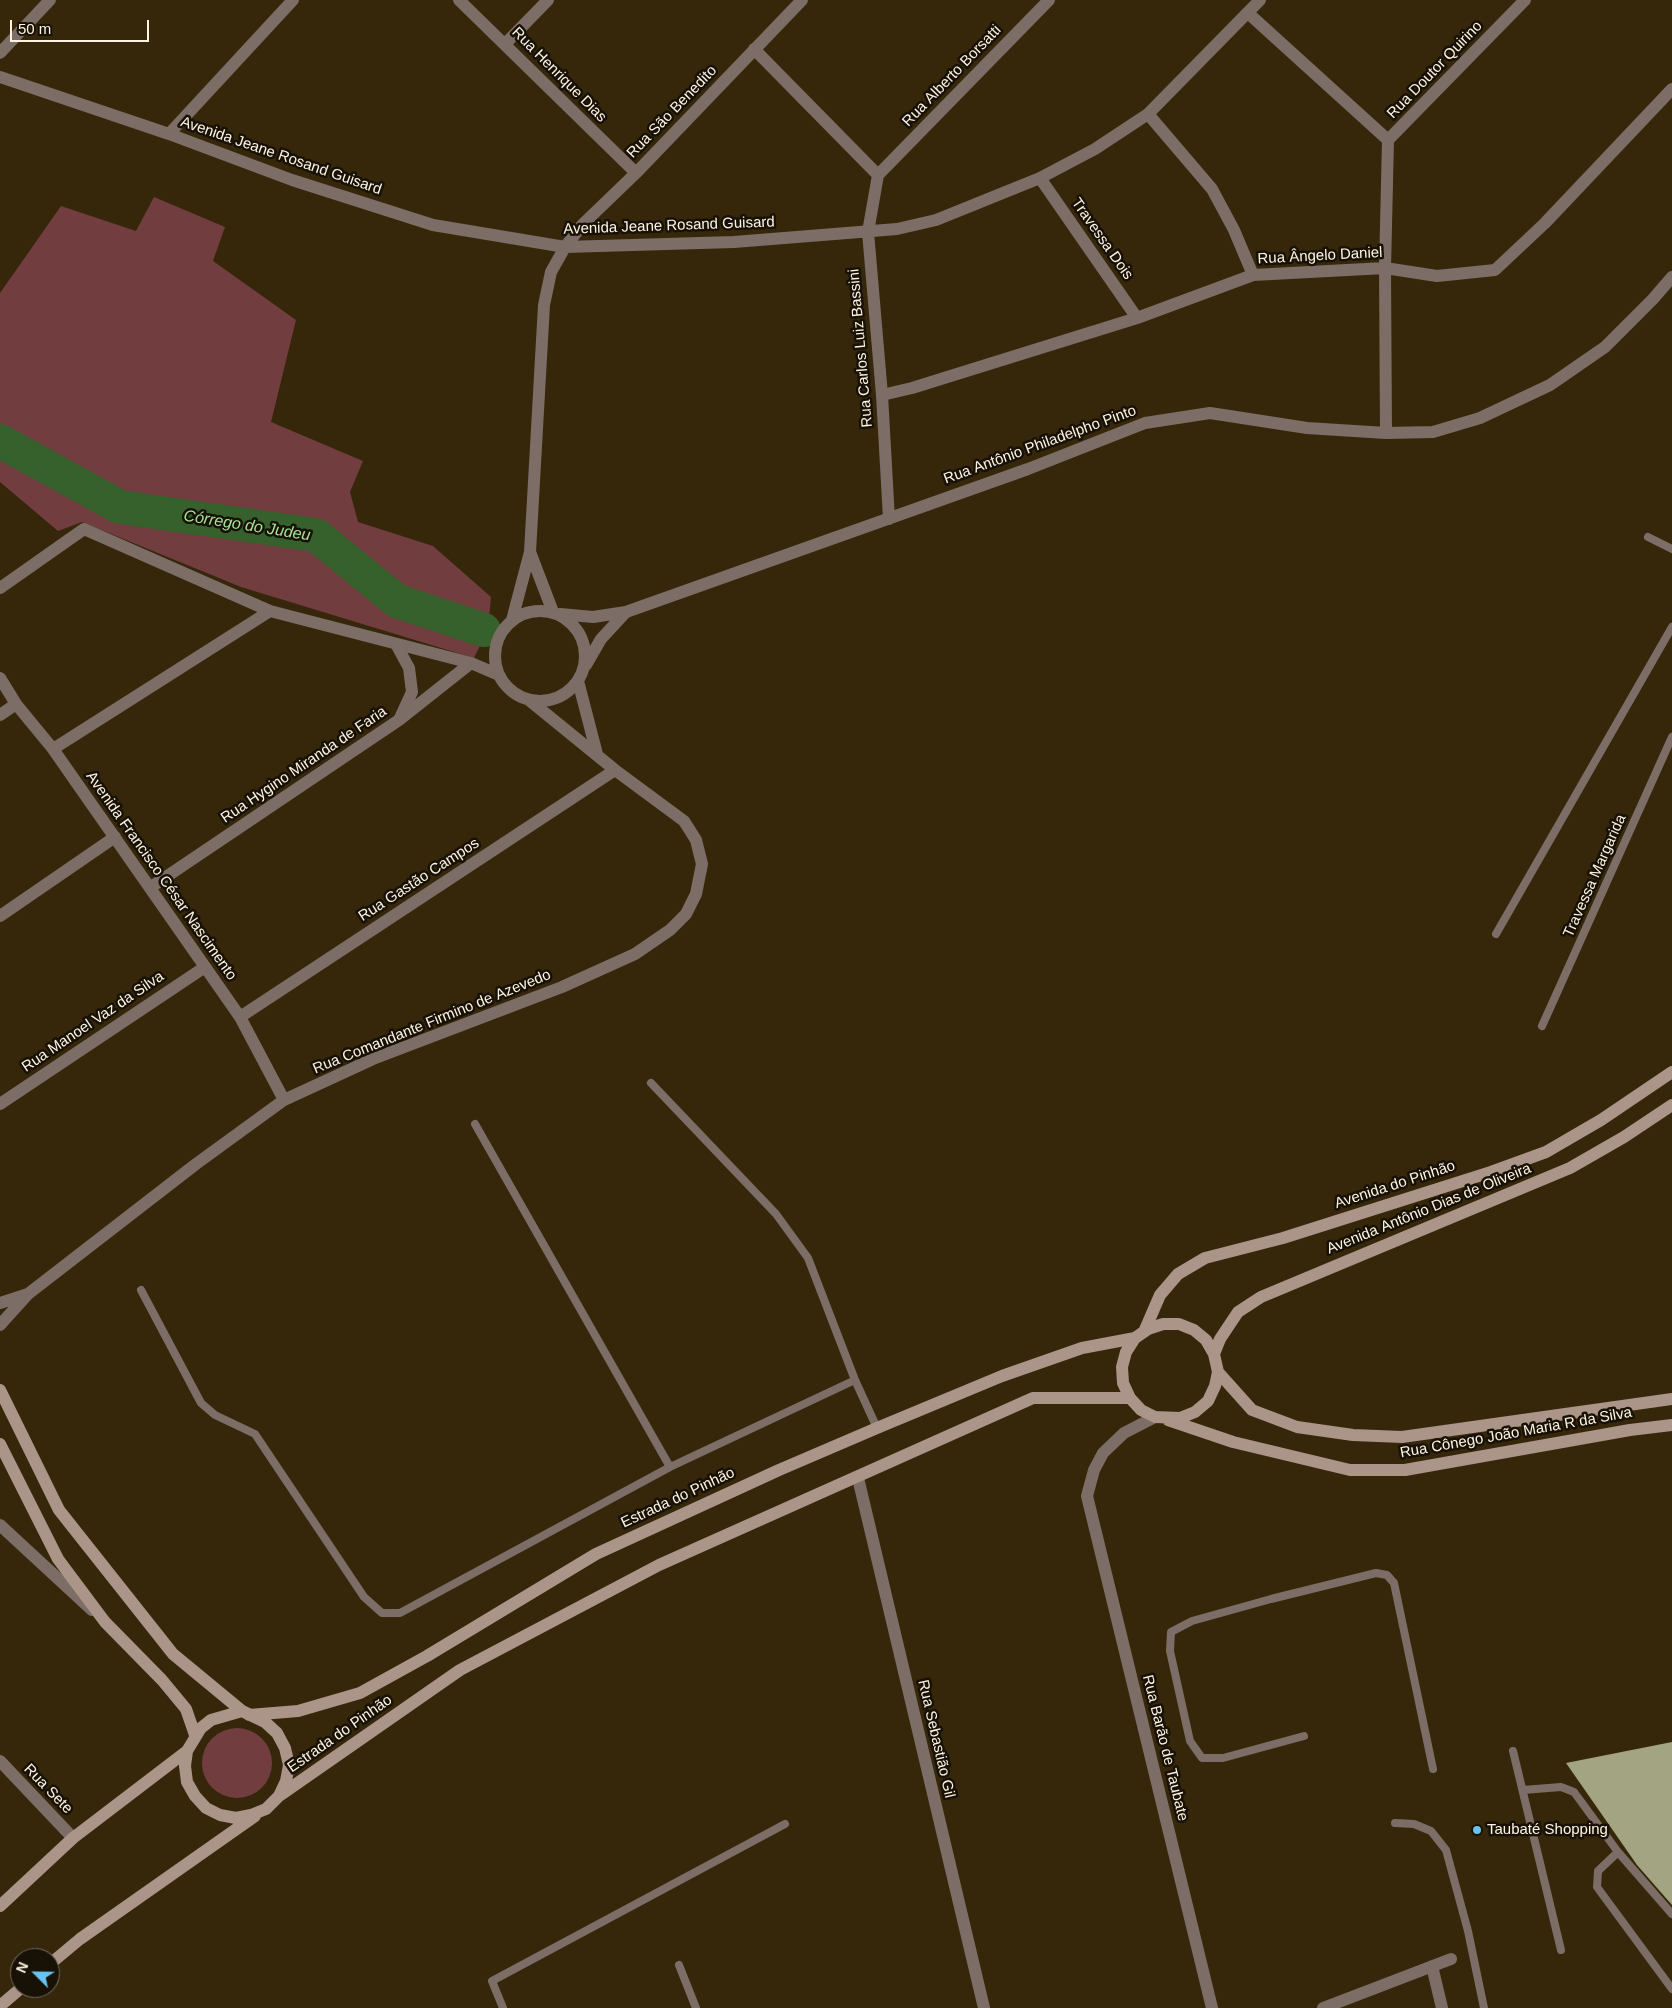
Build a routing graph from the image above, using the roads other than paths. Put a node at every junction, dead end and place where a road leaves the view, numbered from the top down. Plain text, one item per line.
1 (50, 0) edge
2 (293, 0) edge
3 (459, 0) edge
4 (548, 0) edge
5 (802, 0) edge
6 (1049, 0) edge
7 (1260, 0) edge
8 (1526, 0) edge
9 (1248, 13) junction
10 (505, 44) junction
11 (754, 49) junction
12 (0, 53) edge
13 (0, 77) edge
14 (1672, 89) edge
15 (1148, 114) junction
16 (169, 134) junction
17 (1388, 140) junction
18 (636, 173) junction
19 (878, 175) junction
20 (1040, 178) junction
21 (868, 232) junction
22 (566, 247) junction
23 (1385, 268) junction
24 (1253, 275) junction
25 (1672, 277) edge
26 (1137, 318) junction
27 (882, 395) junction
28 (1386, 433) junction
29 (889, 519) junction
30 (1648, 537) dead end
31 (1672, 549) edge
32 (530, 552) junction
33 (0, 588) edge
34 (270, 611) junction
35 (626, 612) junction
36 (557, 613) junction
37 (512, 620) junction
38 (1672, 627) edge
39 (396, 644) junction
40 (471, 663) junction
41 (584, 668) junction
42 (499, 676) junction
43 (0, 678) edge
44 (578, 681) junction
45 (528, 700) junction
46 (16, 704) junction
47 (0, 715) edge
48 (399, 720) junction
49 (1672, 738) edge
50 (53, 749) junction
51 (597, 754) junction
52 (615, 770) junction
53 (115, 837) junction
54 (150, 887) junction
55 (0, 916) edge
56 (1496, 934) dead end
57 (205, 967) junction
58 (240, 1017) junction
59 (1542, 1026) dead end
60 (1672, 1072) edge
61 (651, 1083) dead end
62 (284, 1100) junction
63 (0, 1104) edge
64 (1672, 1106) edge
65 (475, 1124) dead end
66 (141, 1290) dead end
67 (28, 1294) junction
68 (0, 1303) edge
69 (0, 1325) edge
70 (1139, 1335) junction
71 (1214, 1354) junction
72 (1218, 1372) junction
73 (855, 1380) junction
74 (0, 1390) edge
75 (1130, 1398) junction
76 (1672, 1399) edge
77 (1159, 1418) junction
78 (1672, 1425) edge
79 (877, 1428) junction
80 (0, 1444) edge
81 (670, 1467) junction
82 (858, 1478) junction
83 (0, 1525) edge
84 (105, 1622) junction
85 (245, 1713) junction
86 (195, 1735) junction
87 (1304, 1736) dead end
88 (187, 1751) junction
89 (1513, 1751) dead end
90 (0, 1761) edge
91 (1433, 1769) dead end
92 (1524, 1790) junction
93 (278, 1796) junction
94 (266, 1809) junction
95 (1395, 1823) dead end
96 (785, 1824) dead end
97 (73, 1838) junction
98 (1618, 1852) junction
99 (0, 1906) edge
100 (1672, 1914) edge
101 (1561, 1950) dead end
102 (60, 1956) edge
103 (1451, 1959) dead end
104 (679, 1965) dead end
105 (1432, 1966) junction
106 (1672, 1989) edge
107 (10, 1997) edge
108 (0, 2006) edge
109 (503, 2008) edge
110 (696, 2008) edge
111 (984, 2008) edge
112 (1212, 2008) edge
113 (1324, 2008) edge
114 (1442, 2008) edge
115 (1484, 2008) edge

1 - 12 street
2 - 16 street
3 - 10 street, Rua Henrique Dias
4 - 10 street
5 - 11 street, Rua São Benedito
6 - 19 street, Rua Alberto Borsatti
7 - 9 street, Avenida Jeane Rosand Guisard
8 - 17 street, Rua Doutor Quirino
9 - 15 street, Avenida Jeane Rosand Guisard
9 - 17 street
10 - 18 street, Rua Henrique Dias
11 - 18 street, Rua São Benedito
11 - 19 street
13 - 16 street, Avenida Jeane Rosand Guisard
14 - 23 street, Rua Ângelo Daniel
15 - 20 street, Avenida Jeane Rosand Guisard
15 - 24 street
16 - 22 street, Avenida Jeane Rosand Guisard
17 - 23 street
18 - 22 street, Rua São Benedito
19 - 21 street, Rua Carlos Luiz Bassini
20 - 21 street, Avenida Jeane Rosand Guisard
20 - 26 street, Travessa Dois
21 - 22 street, Avenida Jeane Rosand Guisard
21 - 27 street, Rua Carlos Luiz Bassini
22 - 32 street, Rua São Benedito
23 - 24 street, Rua Ângelo Daniel
23 - 28 street
24 - 26 street, Rua Ângelo Daniel
25 - 28 street, Rua Antônio Philadelpho Pinto
26 - 27 street, Rua Ângelo Daniel
27 - 29 street, Rua Carlos Luiz Bassini
28 - 29 street, Rua Antônio Philadelpho Pinto
29 - 35 street, Rua Antônio Philadelpho Pinto
30 - 31 lane
32 - 36 street
32 - 37 street
33 - 34 street
34 - 39 street
34 - 50 street
35 - 36 street, Rua Antônio Philadelpho Pinto
35 - 41 street
36 - 37 street
36 - 41 street
37 - 42 street
38 - 56 lane
39 - 40 street
39 - 48 street
40 - 42 street
40 - 48 street, Rua Hygino Miranda de Faria
41 - 44 street
42 - 45 street
43 - 46 street, Avenida Francisco César Nascimento
44 - 45 street
44 - 51 street
45 - 51 street, Rua Comandante Firmino de Azevedo
46 - 47 street
46 - 50 street, Avenida Francisco César Nascimento
48 - 54 street, Rua Hygino Miranda de Faria
49 - 59 lane, Travessa Margarida
50 - 53 street, Avenida Francisco César Nascimento
51 - 52 street, Rua Comandante Firmino de Azevedo
52 - 58 street, Rua Gastão Campos
52 - 62 street, Rua Comandante Firmino de Azevedo
53 - 54 street, Avenida Francisco César Nascimento
53 - 55 street
54 - 57 street, Avenida Francisco César Nascimento
57 - 58 street, Avenida Francisco César Nascimento
57 - 63 street, Rua Manoel Vaz da Silva
58 - 62 street, Avenida Francisco César Nascimento
60 - 70 street, Avenida do Pinhão
61 - 73 lane
62 - 67 street, Rua Comandante Firmino de Azevedo
64 - 71 street, Avenida Antônio Dias de Oliveira
65 - 81 lane
66 - 81 lane
67 - 68 street
67 - 69 street
70 - 71 street
70 - 75 street
70 - 79 street, Estrada do Pinhão
71 - 72 street
72 - 76 street, Rua Cônego João Maria R da Silva
72 - 77 street
73 - 79 lane
73 - 81 lane
74 - 85 street
75 - 77 street
75 - 82 street, Estrada do Pinhão
77 - 78 street, Rua Cônego João Maria R da Silva
77 - 112 street, Rua Barão de Taubate
79 - 85 street, Estrada do Pinhão
80 - 84 street
82 - 93 street, Estrada do Pinhão
82 - 111 street, Rua Sebastião Gil
83 - 84 street
84 - 86 street
85 - 86 street
85 - 93 street
86 - 88 street
87 - 91 lane
88 - 94 street
88 - 97 street
89 - 92 lane
90 - 97 street, Rua Sete
92 - 98 lane
92 - 101 lane
93 - 94 street
94 - 102 street
95 - 115 lane
96 - 109 lane
97 - 99 street
98 - 100 lane
98 - 106 lane
103 - 105 street
104 - 110 lane
105 - 113 street
105 - 114 street
107 - 108 street

